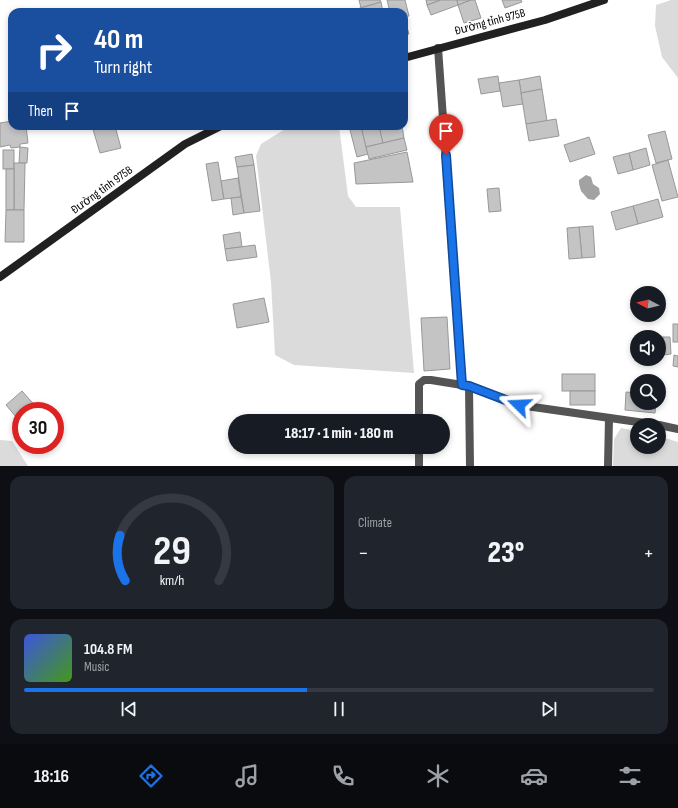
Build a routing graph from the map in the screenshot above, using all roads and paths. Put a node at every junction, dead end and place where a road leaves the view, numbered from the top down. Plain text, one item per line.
1 (604, 0) edge
2 (438, 48) junction
3 (408, 57) edge
4 (213, 130) edge
5 (0, 277) edge
6 (465, 385) junction
7 (419, 414) edge
8 (609, 418) junction
9 (630, 421) edge
10 (666, 426) edge
11 (678, 429) edge
12 (419, 454) edge
13 (419, 466) edge
14 (470, 466) edge
15 (608, 466) edge

1 - 2 main road, Đường tỉnh 975B
2 - 3 main road, Đường tỉnh 975B
2 - 6 street
4 - 5 main road, Đường tỉnh 975B
6 - 7 street
6 - 8 street
6 - 14 street
8 - 9 street
8 - 15 street
10 - 11 street
12 - 13 street

